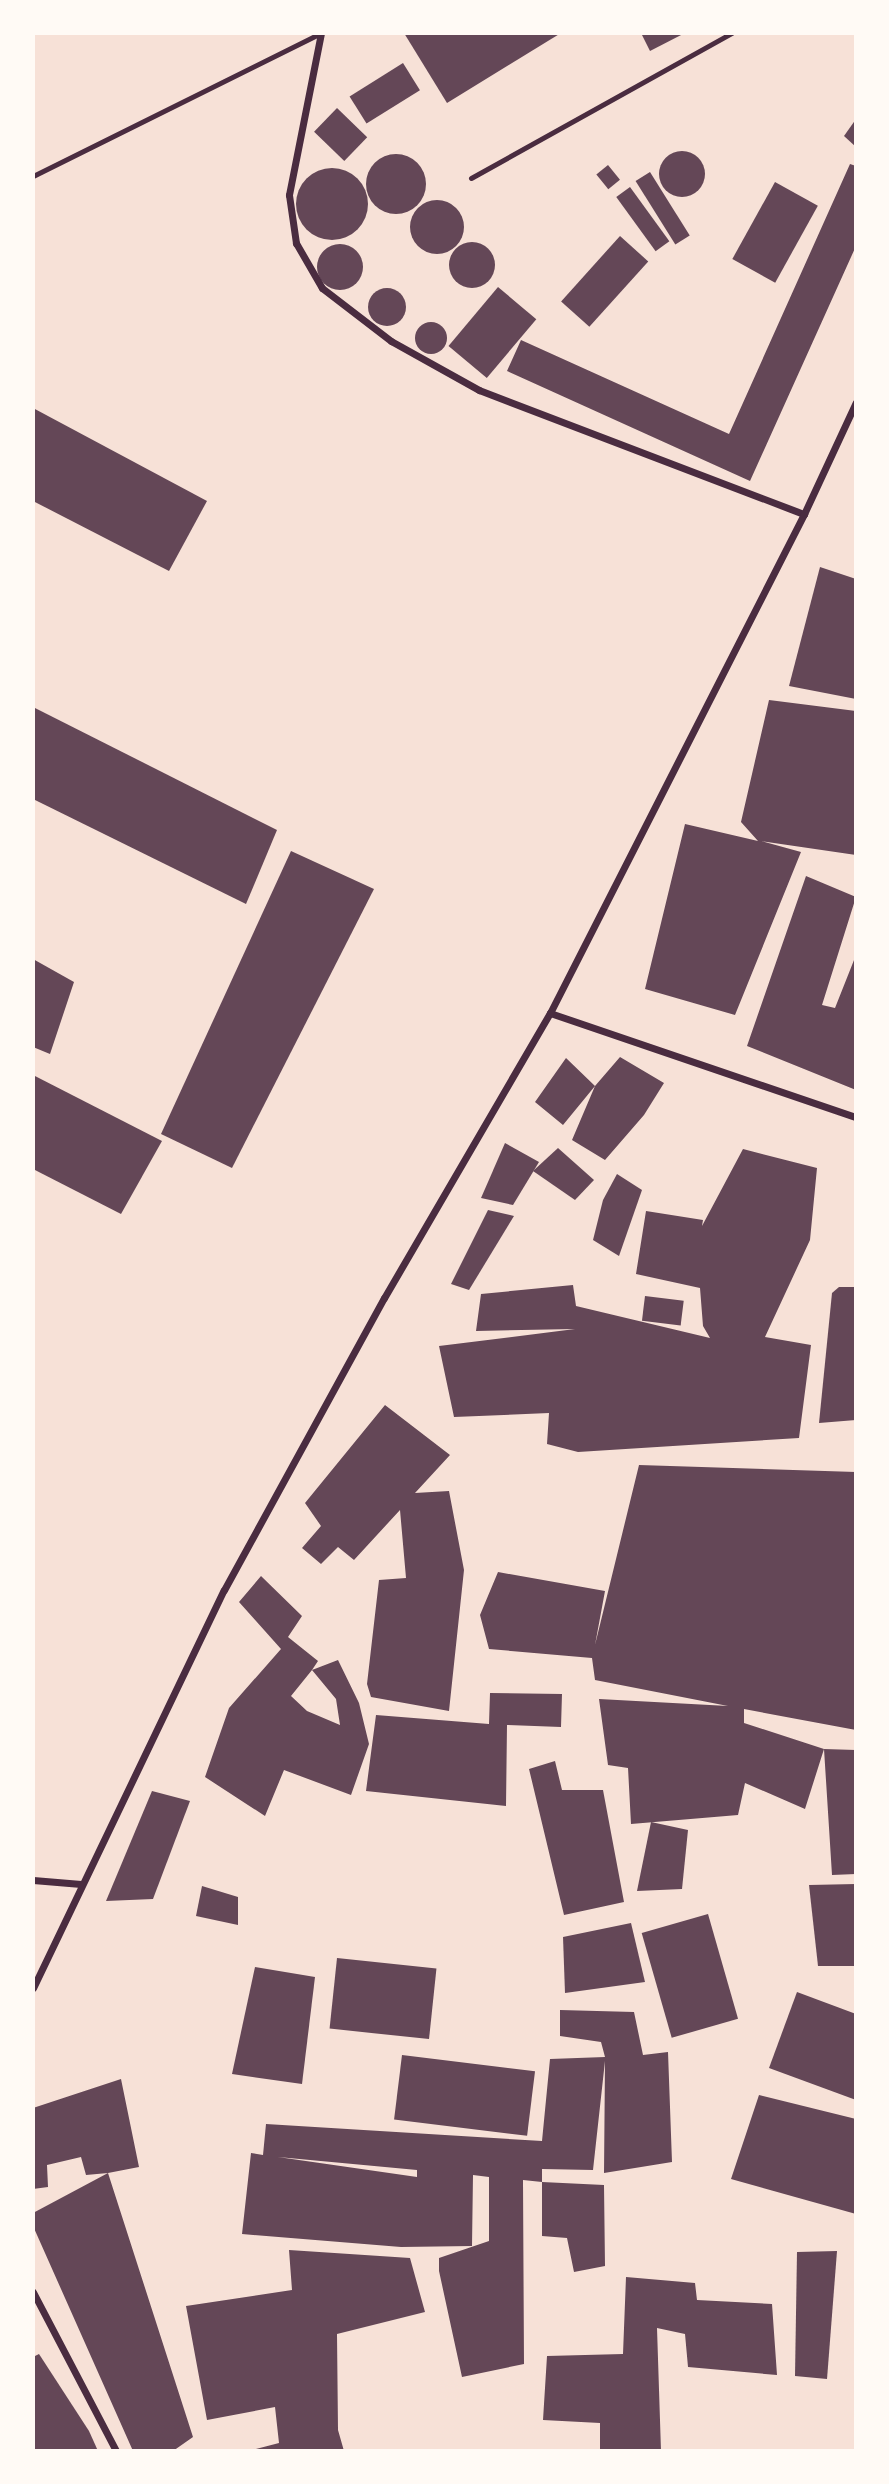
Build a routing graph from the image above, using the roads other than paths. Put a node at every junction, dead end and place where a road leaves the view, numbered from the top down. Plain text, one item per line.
1 (321, 33) edge
2 (732, 33) edge
3 (33, 176) edge
4 (471, 178) dead end
5 (856, 402) edge
6 (804, 514) junction
7 (550, 1013) junction
8 (856, 1117) edge
9 (33, 1880) edge
10 (81, 1884) junction
11 (33, 1988) edge
12 (33, 2292) edge
13 (116, 2451) edge

1 - 3 lane
1 - 6 street
2 - 4 lane
5 - 6 street
6 - 7 street
7 - 8 street
7 - 10 street
9 - 10 street
10 - 11 street
12 - 13 street

